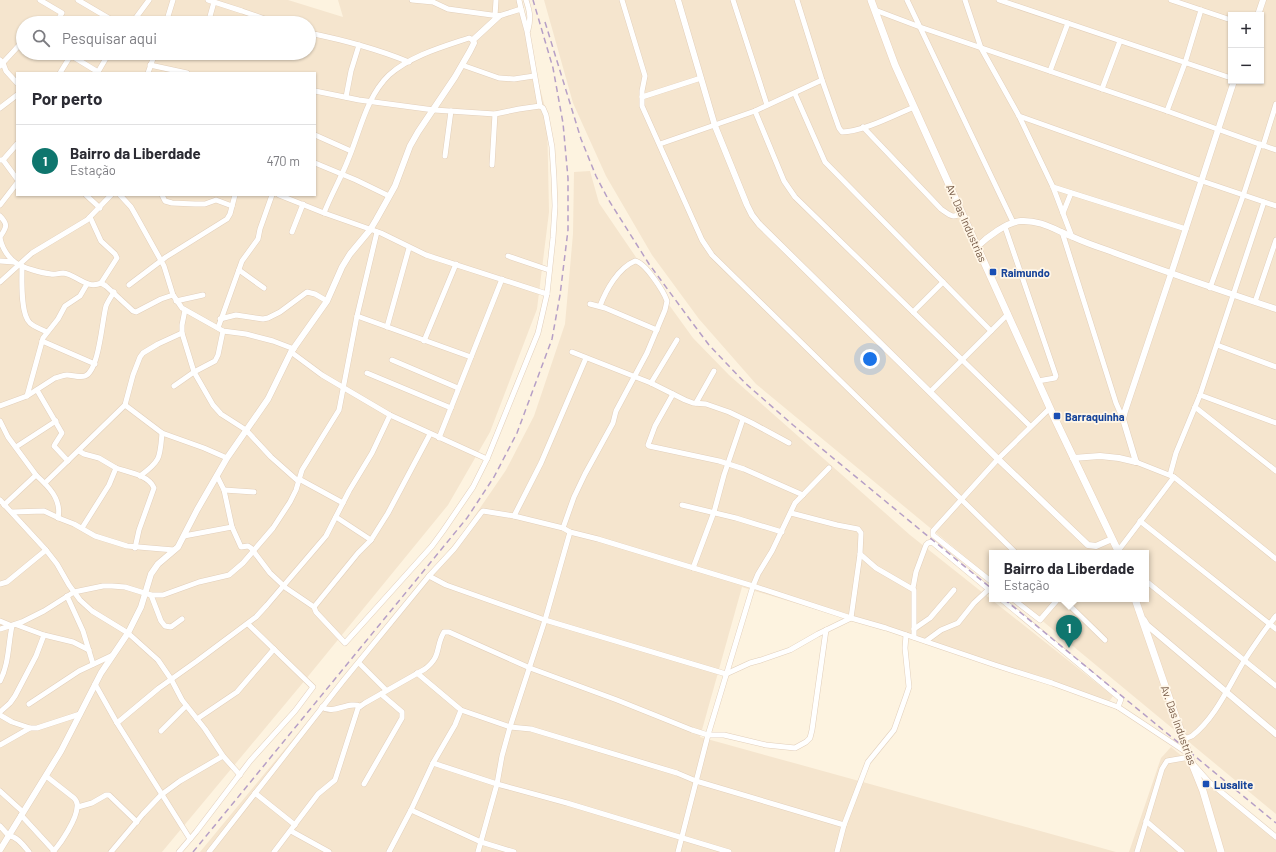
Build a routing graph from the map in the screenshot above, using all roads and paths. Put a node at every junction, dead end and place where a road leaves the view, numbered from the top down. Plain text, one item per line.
1 (40, 0) edge
2 (78, 0) edge
3 (149, 0) edge
4 (173, 0) edge
5 (208, 0) edge
6 (412, 0) edge
7 (496, 0) edge
8 (519, 0) edge
9 (526, 0) edge
10 (622, 0) edge
11 (678, 0) edge
12 (733, 0) edge
13 (797, 0) edge
14 (871, 0) edge
15 (907, 0) edge
16 (965, 0) edge
17 (1171, 0) edge
18 (1263, 0) edge
19 (1003, 1) edge
20 (214, 2) junction
21 (521, 9) junction
22 (875, 10) junction
23 (1201, 10) junction
24 (1259, 12) edge
25 (60, 16) edge
26 (105, 16) edge
27 (137, 16) edge
28 (168, 16) edge
29 (210, 16) edge
30 (255, 16) edge
31 (497, 16) junction
32 (1228, 19) edge
33 (1068, 23) junction
34 (920, 27) junction
35 (528, 31) junction
36 (316, 35) edge
37 (473, 40) junction
38 (1120, 41) junction
39 (359, 44) junction
40 (16, 48) edge
41 (981, 48) junction
42 (66, 60) edge
43 (79, 60) edge
44 (105, 60) edge
45 (152, 60) edge
46 (409, 62) junction
47 (1, 63) edge
48 (1185, 63) junction
49 (462, 65) junction
50 (150, 66) junction
51 (60, 72) edge
52 (98, 72) edge
53 (98, 72) edge
54 (148, 72) edge
55 (182, 72) edge
56 (1050, 72) junction
57 (534, 76) junction
58 (1228, 77) edge
59 (701, 78) junction
60 (822, 80) junction
61 (16, 82) edge
62 (1233, 84) edge
63 (1102, 89) junction
64 (316, 91) edge
65 (795, 94) junction
66 (16, 96) edge
67 (346, 97) junction
68 (642, 97) junction
69 (370, 101) junction
70 (1276, 104) edge
71 (767, 105) junction
72 (540, 106) junction
73 (914, 107) junction
74 (0, 108) edge
75 (434, 110) junction
76 (451, 111) junction
77 (755, 111) junction
78 (1167, 111) junction
79 (496, 114) junction
80 (1019, 116) junction
81 (715, 126) junction
82 (863, 128) junction
83 (1219, 130) junction
84 (316, 135) edge
85 (660, 144) junction
86 (16, 145) edge
87 (1262, 145) junction
88 (1276, 150) edge
89 (351, 151) junction
90 (445, 156) dead end
91 (1, 160) edge
92 (316, 163) edge
93 (492, 165) dead end
94 (342, 174) junction
95 (16, 178) edge
96 (1202, 182) junction
97 (16, 184) edge
98 (1053, 187) junction
99 (1071, 193) junction
100 (87, 196) edge
101 (110, 196) edge
102 (121, 196) edge
103 (162, 196) edge
104 (235, 196) edge
105 (272, 196) edge
106 (282, 196) edge
107 (390, 196) junction
108 (1243, 196) junction
109 (1264, 202) junction
110 (302, 204) junction
111 (0, 205) edge
112 (232, 206) junction
113 (1276, 206) edge
114 (100, 208) junction
115 (324, 213) junction
116 (962, 213) junction
117 (1063, 213) junction
118 (0, 216) edge
119 (90, 217) junction
120 (1013, 222) junction
121 (1006, 227) junction
122 (1186, 229) junction
123 (370, 230) junction
124 (292, 232) dead end
125 (377, 232) junction
126 (1062, 232) junction
127 (0, 237) edge
128 (1072, 237) junction
129 (1276, 240) edge
130 (977, 247) junction
131 (409, 248) junction
132 (508, 256) dead end
133 (0, 261) edge
134 (14, 262) junction
135 (161, 262) junction
136 (456, 264) junction
137 (21, 266) junction
138 (239, 270) junction
139 (549, 270) junction
140 (1171, 274) junction
141 (502, 279) junction
142 (0, 282) edge
143 (943, 282) junction
144 (100, 283) junction
145 (87, 284) junction
146 (129, 285) dead end
147 (264, 288) dead end
148 (1210, 288) junction
149 (114, 292) junction
150 (547, 294) junction
151 (173, 295) junction
152 (203, 295) dead end
153 (1233, 296) junction
154 (176, 301) junction
155 (326, 301) junction
156 (1255, 302) junction
157 (590, 304) dead end
158 (600, 306) junction
159 (1276, 309) edge
160 (185, 310) junction
161 (912, 312) junction
162 (1008, 314) junction
163 (357, 316) junction
164 (220, 319) junction
165 (387, 327) junction
166 (218, 328) junction
167 (657, 330) junction
168 (991, 330) junction
169 (223, 331) junction
170 (47, 332) junction
171 (182, 333) junction
172 (424, 340) junction
173 (677, 340) dead end
174 (42, 342) junction
175 (1217, 345) junction
176 (293, 351) junction
177 (572, 352) dead end
178 (471, 357) junction
179 (586, 358) junction
180 (392, 360) dead end
181 (962, 360) junction
182 (95, 364) junction
183 (1276, 367) edge
184 (714, 370) dead end
185 (194, 372) junction
186 (368, 373) dead end
187 (635, 376) junction
188 (1038, 381) junction
189 (651, 383) junction
190 (174, 386) dead end
191 (344, 388) junction
192 (458, 388) junction
193 (37, 390) junction
194 (930, 392) junction
195 (673, 394) junction
196 (1200, 395) junction
197 (27, 396) junction
198 (696, 403) junction
199 (125, 405) junction
200 (0, 406) edge
201 (1195, 407) junction
202 (451, 408) junction
203 (1050, 408) junction
204 (390, 415) junction
205 (743, 419) junction
206 (1123, 419) junction
207 (0, 421) edge
208 (56, 421) junction
209 (1276, 423) edge
210 (1030, 426) junction
211 (246, 430) junction
212 (162, 432) junction
213 (430, 434) junction
214 (439, 438) junction
215 (789, 442) dead end
216 (16, 447) junction
217 (78, 450) junction
218 (227, 458) junction
219 (1073, 458) junction
220 (487, 459) junction
221 (998, 459) junction
222 (68, 461) junction
223 (1136, 462) junction
224 (728, 464) junction
225 (116, 468) junction
226 (829, 468) dead end
227 (1276, 471) edge
228 (36, 474) junction
229 (140, 476) junction
230 (217, 476) junction
231 (1172, 476) junction
232 (299, 480) junction
233 (45, 483) junction
234 (224, 490) junction
235 (254, 492) dead end
236 (803, 495) junction
237 (0, 500) edge
238 (961, 500) junction
239 (343, 503) junction
240 (682, 505) dead end
241 (5, 506) junction
242 (0, 510) edge
243 (12, 512) junction
244 (714, 512) junction
245 (791, 512) junction
246 (514, 516) junction
247 (58, 518) junction
248 (336, 518) junction
249 (1140, 520) junction
250 (232, 527) junction
251 (82, 528) junction
252 (563, 528) junction
253 (570, 532) junction
254 (782, 532) junction
255 (184, 536) junction
256 (1112, 539) junction
257 (371, 540) junction
258 (135, 548) junction
259 (46, 550) junction
260 (174, 550) junction
261 (253, 550) junction
262 (1013, 550) edge
263 (1117, 550) edge
264 (1119, 550) edge
265 (860, 554) junction
266 (1276, 559) edge
267 (693, 568) junction
268 (429, 576) junction
269 (989, 580) edge
270 (1149, 583) edge
271 (0, 584) edge
272 (284, 586) junction
273 (753, 586) junction
274 (913, 588) junction
275 (989, 589) edge
276 (954, 590) dead end
277 (989, 591) edge
278 (74, 592) junction
279 (148, 594) junction
280 (67, 596) junction
281 (1005, 602) edge
282 (1017, 602) edge
283 (1055, 602) edge
284 (1066, 602) edge
285 (1136, 602) edge
286 (314, 607) junction
287 (1276, 616) edge
288 (851, 618) junction
289 (1142, 618) junction
290 (182, 619) dead end
291 (545, 620) junction
292 (0, 621) edge
293 (248, 624) junction
294 (1270, 624) junction
295 (14, 625) junction
296 (914, 629) junction
297 (1276, 629) edge
298 (0, 630) edge
299 (826, 630) junction
300 (128, 633) junction
301 (906, 634) junction
302 (44, 635) junction
303 (914, 637) junction
304 (1106, 640) dead end
305 (926, 641) junction
306 (274, 649) junction
307 (89, 650) junction
308 (113, 655) junction
309 (1244, 661) junction
310 (359, 663) junction
311 (93, 664) junction
312 (530, 668) junction
313 (417, 673) junction
314 (726, 674) junction
315 (171, 679) junction
316 (0, 681) edge
317 (96, 684) junction
318 (1276, 686) edge
319 (386, 690) junction
320 (1226, 693) junction
321 (381, 694) junction
322 (29, 704) dead end
323 (186, 706) junction
324 (360, 706) junction
325 (322, 707) junction
326 (1118, 707) junction
327 (461, 710) junction
328 (0, 712) edge
329 (80, 714) junction
330 (0, 715) edge
331 (197, 720) junction
332 (117, 723) junction
333 (510, 727) junction
334 (30, 728) junction
335 (161, 731) dead end
336 (1276, 734) edge
337 (708, 735) junction
338 (1182, 736) junction
339 (0, 745) edge
340 (223, 756) junction
341 (1190, 757) junction
342 (433, 763) junction
343 (240, 774) junction
344 (46, 776) junction
345 (696, 781) junction
346 (364, 784) dead end
347 (497, 784) junction
348 (0, 791) edge
349 (255, 793) junction
350 (161, 795) junction
351 (78, 807) junction
352 (411, 810) junction
353 (22, 813) junction
354 (1146, 821) junction
355 (137, 822) junction
356 (295, 825) junction
357 (844, 825) junction
358 (0, 826) edge
359 (291, 831) junction
360 (10, 836) junction
361 (1276, 837) edge
362 (682, 838) junction
363 (190, 839) junction
364 (480, 842) junction
365 (0, 850) edge
366 (29, 852) edge
367 (54, 852) edge
368 (112, 852) edge
369 (179, 852) edge
370 (209, 852) edge
371 (274, 852) edge
372 (329, 852) edge
373 (389, 852) edge
374 (478, 852) edge
375 (514, 852) edge
376 (678, 852) edge
377 (729, 852) edge
378 (837, 852) edge
379 (1137, 852) edge
380 (1182, 852) edge
381 (1221, 852) edge

1 - 25 street
2 - 26 street
3 - 27 street
4 - 28 street
5 - 20 street
6 - 31 street
7 - 31 street
8 - 21 street
9 - 35 street
10 - 68 street
11 - 59 street
12 - 71 street
13 - 60 street
14 - 22 main road, Av. Das Industrias
15 - 34 street
16 - 41 street
17 - 23 street
18 - 24 street
19 - 33 street
20 - 29 street
20 - 30 street
21 - 31 street
21 - 35 street
22 - 34 street
22 - 73 main road, Av. Das Industrias
23 - 32 street
23 - 48 street
31 - 37 street
33 - 38 street
33 - 56 street
34 - 41 street
34 - 120 street
35 - 57 street
36 - 39 street
37 - 46 street
37 - 49 street
38 - 48 street
38 - 63 street
39 - 46 street
39 - 67 street
40 - 47 street
41 - 56 street
41 - 80 street
42 - 51 street
43 - 52 street
44 - 53 street
45 - 50 street
46 - 69 street
47 - 61 street
48 - 58 street
48 - 78 street
49 - 57 street
49 - 75 street
50 - 54 street
50 - 55 street
56 - 63 street
57 - 72 street
59 - 68 street
59 - 81 street
60 - 65 street
60 - 82 street
62 - 83 street
63 - 78 street
64 - 67 street
65 - 71 street
65 - 143 street
66 - 74 street
67 - 69 street
68 - 85 street
69 - 75 street
69 - 89 street
70 - 87 street
71 - 77 street
72 - 79 street
72 - 139 street
73 - 82 street
73 - 116 main road, Av. Das Industrias
75 - 76 street
75 - 107 street
76 - 79 street
76 - 90 street
77 - 81 street
77 - 161 street
78 - 83 street
79 - 93 street
80 - 96 street
80 - 98 street
81 - 85 street
81 - 194 street
82 - 116 street
83 - 87 street
83 - 96 street
84 - 89 street
85 - 238 street
86 - 91 street
87 - 88 street
87 - 108 street
89 - 94 street
91 - 95 street
92 - 94 street
94 - 107 street
94 - 115 street
96 - 108 street
96 - 122 street
97 - 111 street
98 - 99 street
98 - 117 street
99 - 117 street
99 - 122 street
100 - 114 street
101 - 114 street
102 - 135 street
103 - 112 street
104 - 112 street
105 - 138 street
106 - 110 street
107 - 123 street
108 - 109 street
108 - 148 street
109 - 113 street
109 - 153 street
110 - 115 street
110 - 124 street
112 - 135 street
114 - 119 street
115 - 123 street
116 - 130 main road, Av. Das Industrias
117 - 128 street
118 - 127 street
119 - 137 street
119 - 144 street
120 - 121 street
120 - 126 street
121 - 130 street
121 - 188 street
122 - 140 street
123 - 125 street
123 - 155 street
125 - 131 street
125 - 163 street
126 - 128 street
126 - 206 street
127 - 134 street
128 - 140 street
129 - 156 street
130 - 162 main road, Av. Das Industrias
131 - 136 street
131 - 165 street
132 - 139 street
133 - 134 street
134 - 137 street
135 - 146 street
135 - 151 street
136 - 141 street
136 - 172 street
137 - 142 street
137 - 145 street
137 - 170 street
138 - 147 street
138 - 164 street
139 - 150 street
140 - 148 street
140 - 206 street
141 - 150 street
141 - 178 street
143 - 161 street
143 - 168 street
144 - 145 street
144 - 149 street
145 - 170 street
148 - 153 street
149 - 151 street
149 - 182 street
150 - 220 street
151 - 154 street
152 - 154 street
153 - 156 street
153 - 175 street
154 - 160 street
155 - 164 street
155 - 176 street
156 - 159 street
157 - 158 street
158 - 167 street
158 - 167 street
160 - 166 street
160 - 171 street
161 - 181 street
162 - 168 street
162 - 188 main road, Av. Das Industrias
163 - 165 street
163 - 191 street
164 - 166 street
165 - 172 street
166 - 169 street
167 - 187 street
168 - 181 street
169 - 176 street
169 - 185 street
170 - 174 street
171 - 185 street
171 - 199 street
172 - 178 street
173 - 189 street
174 - 182 street
174 - 197 street
175 - 183 street
175 - 196 street
176 - 191 street
176 - 211 street
177 - 179 street
178 - 192 street
179 - 187 street
179 - 246 street
180 - 192 street
181 - 194 street
181 - 210 street
182 - 193 street
184 - 198 street
185 - 190 street
185 - 211 street
186 - 202 street
187 - 189 street
187 - 252 street
188 - 203 main road, Av. Das Industrias
189 - 195 street
191 - 204 street
191 - 232 street
192 - 202 street
193 - 197 street
193 - 208 street
194 - 221 street
195 - 198 street
195 - 224 street
196 - 201 street
196 - 209 street
197 - 200 street
198 - 205 street
199 - 212 street
199 - 217 street
201 - 227 street
201 - 231 street
202 - 214 street
203 - 210 street
203 - 219 main road, Av. Das Industrias
204 - 213 street
204 - 239 street
205 - 215 street
205 - 224 street
206 - 223 street
207 - 216 street
208 - 216 street
208 - 222 street
210 - 221 street
211 - 218 street
211 - 232 street
212 - 218 street
212 - 229 street
213 - 214 street
213 - 257 street
214 - 220 street
216 - 228 street
217 - 222 street
217 - 225 street
218 - 230 street
219 - 223 street
219 - 256 main road, Av. Das Industrias
220 - 286 street
221 - 238 street
221 - 256 street
222 - 233 street
223 - 231 street
224 - 236 street
224 - 244 street
225 - 229 street
225 - 251 street
226 - 236 street
228 - 233 street
228 - 241 street
229 - 258 street
230 - 234 street
230 - 255 street
231 - 249 street
231 - 266 street
232 - 239 street
232 - 261 street
233 - 247 street
234 - 235 street
234 - 250 street
236 - 245 street
237 - 241 street
238 - 262 street
238 - 269 street
239 - 248 street
240 - 244 street
241 - 242 street
241 - 243 street
243 - 247 street
243 - 259 street
244 - 254 street
244 - 267 street
245 - 254 street
245 - 265 street
246 - 252 street
246 - 268 street
247 - 251 street
248 - 257 street
248 - 272 street
249 - 264 street
249 - 294 street
250 - 255 street
250 - 261 street
251 - 258 street
252 - 253 street
253 - 267 street
253 - 291 street
254 - 273 street
255 - 260 street
256 - 263 main road, Av. Das Industrias
257 - 286 street
258 - 260 street
259 - 271 street
259 - 278 street
260 - 279 street
261 - 272 street
261 - 279 street
265 - 274 street
265 - 288 street
267 - 273 street
268 - 291 street
268 - 310 street
270 - 309 street
272 - 286 street
272 - 293 street
273 - 288 street
273 - 314 street
274 - 275 street
274 - 296 street
276 - 296 street
277 - 305 street
278 - 279 street
278 - 280 street
278 - 300 street
279 - 290 street
279 - 300 street
280 - 295 street
280 - 307 street
281 - 326 street
282 - 283 street
284 - 304 street
285 - 289 main road, Av. Das Industrias
287 - 294 street
288 - 299 street
288 - 301 street
289 - 320 street
289 - 338 main road, Av. Das Industrias
291 - 312 street
291 - 314 street
292 - 295 street
293 - 306 street
293 - 315 street
294 - 297 street
294 - 309 street
295 - 298 street
295 - 302 street
295 - 316 street
296 - 303 street
299 - 314 street
299 - 337 street
300 - 308 street
300 - 315 street
301 - 303 street
301 - 357 street
302 - 307 street
302 - 328 street
303 - 305 street
305 - 326 street
306 - 331 street
306 - 343 street
307 - 311 street
308 - 311 street
308 - 317 street
309 - 318 street
309 - 320 street
310 - 319 street
310 - 325 street
311 - 322 street
312 - 313 street
312 - 333 street
312 - 337 street
313 - 319 street
313 - 327 street
314 - 337 street
315 - 323 street
315 - 332 street
317 - 329 street
317 - 332 street
319 - 321 street
320 - 336 street
320 - 338 street
321 - 324 street
321 - 346 street
323 - 331 street
323 - 335 street
324 - 325 street
324 - 356 street
325 - 349 street
326 - 341 street
327 - 333 street
327 - 342 street
329 - 334 street
329 - 344 street
330 - 334 street
331 - 340 street
332 - 350 street
333 - 345 street
333 - 347 street
334 - 339 street
337 - 345 street
338 - 341 main road, Av. Das Industrias
340 - 343 street
340 - 350 street
341 - 354 street
341 - 361 street
341 - 381 main road, Av. Das Industrias
342 - 347 street
342 - 352 street
343 - 363 street
344 - 351 street
344 - 353 street
345 - 357 street
345 - 362 street
347 - 362 street
347 - 364 street
348 - 353 street
349 - 356 street
349 - 370 street
350 - 355 street
350 - 363 street
351 - 355 street
351 - 367 street
352 - 364 street
352 - 373 street
353 - 360 street
353 - 367 street
354 - 379 street
354 - 380 street
355 - 368 street
356 - 359 street
357 - 378 street
358 - 360 street
359 - 371 street
359 - 372 street
360 - 365 street
360 - 366 street
362 - 376 street
362 - 377 street
363 - 369 street
364 - 374 street
364 - 375 street

